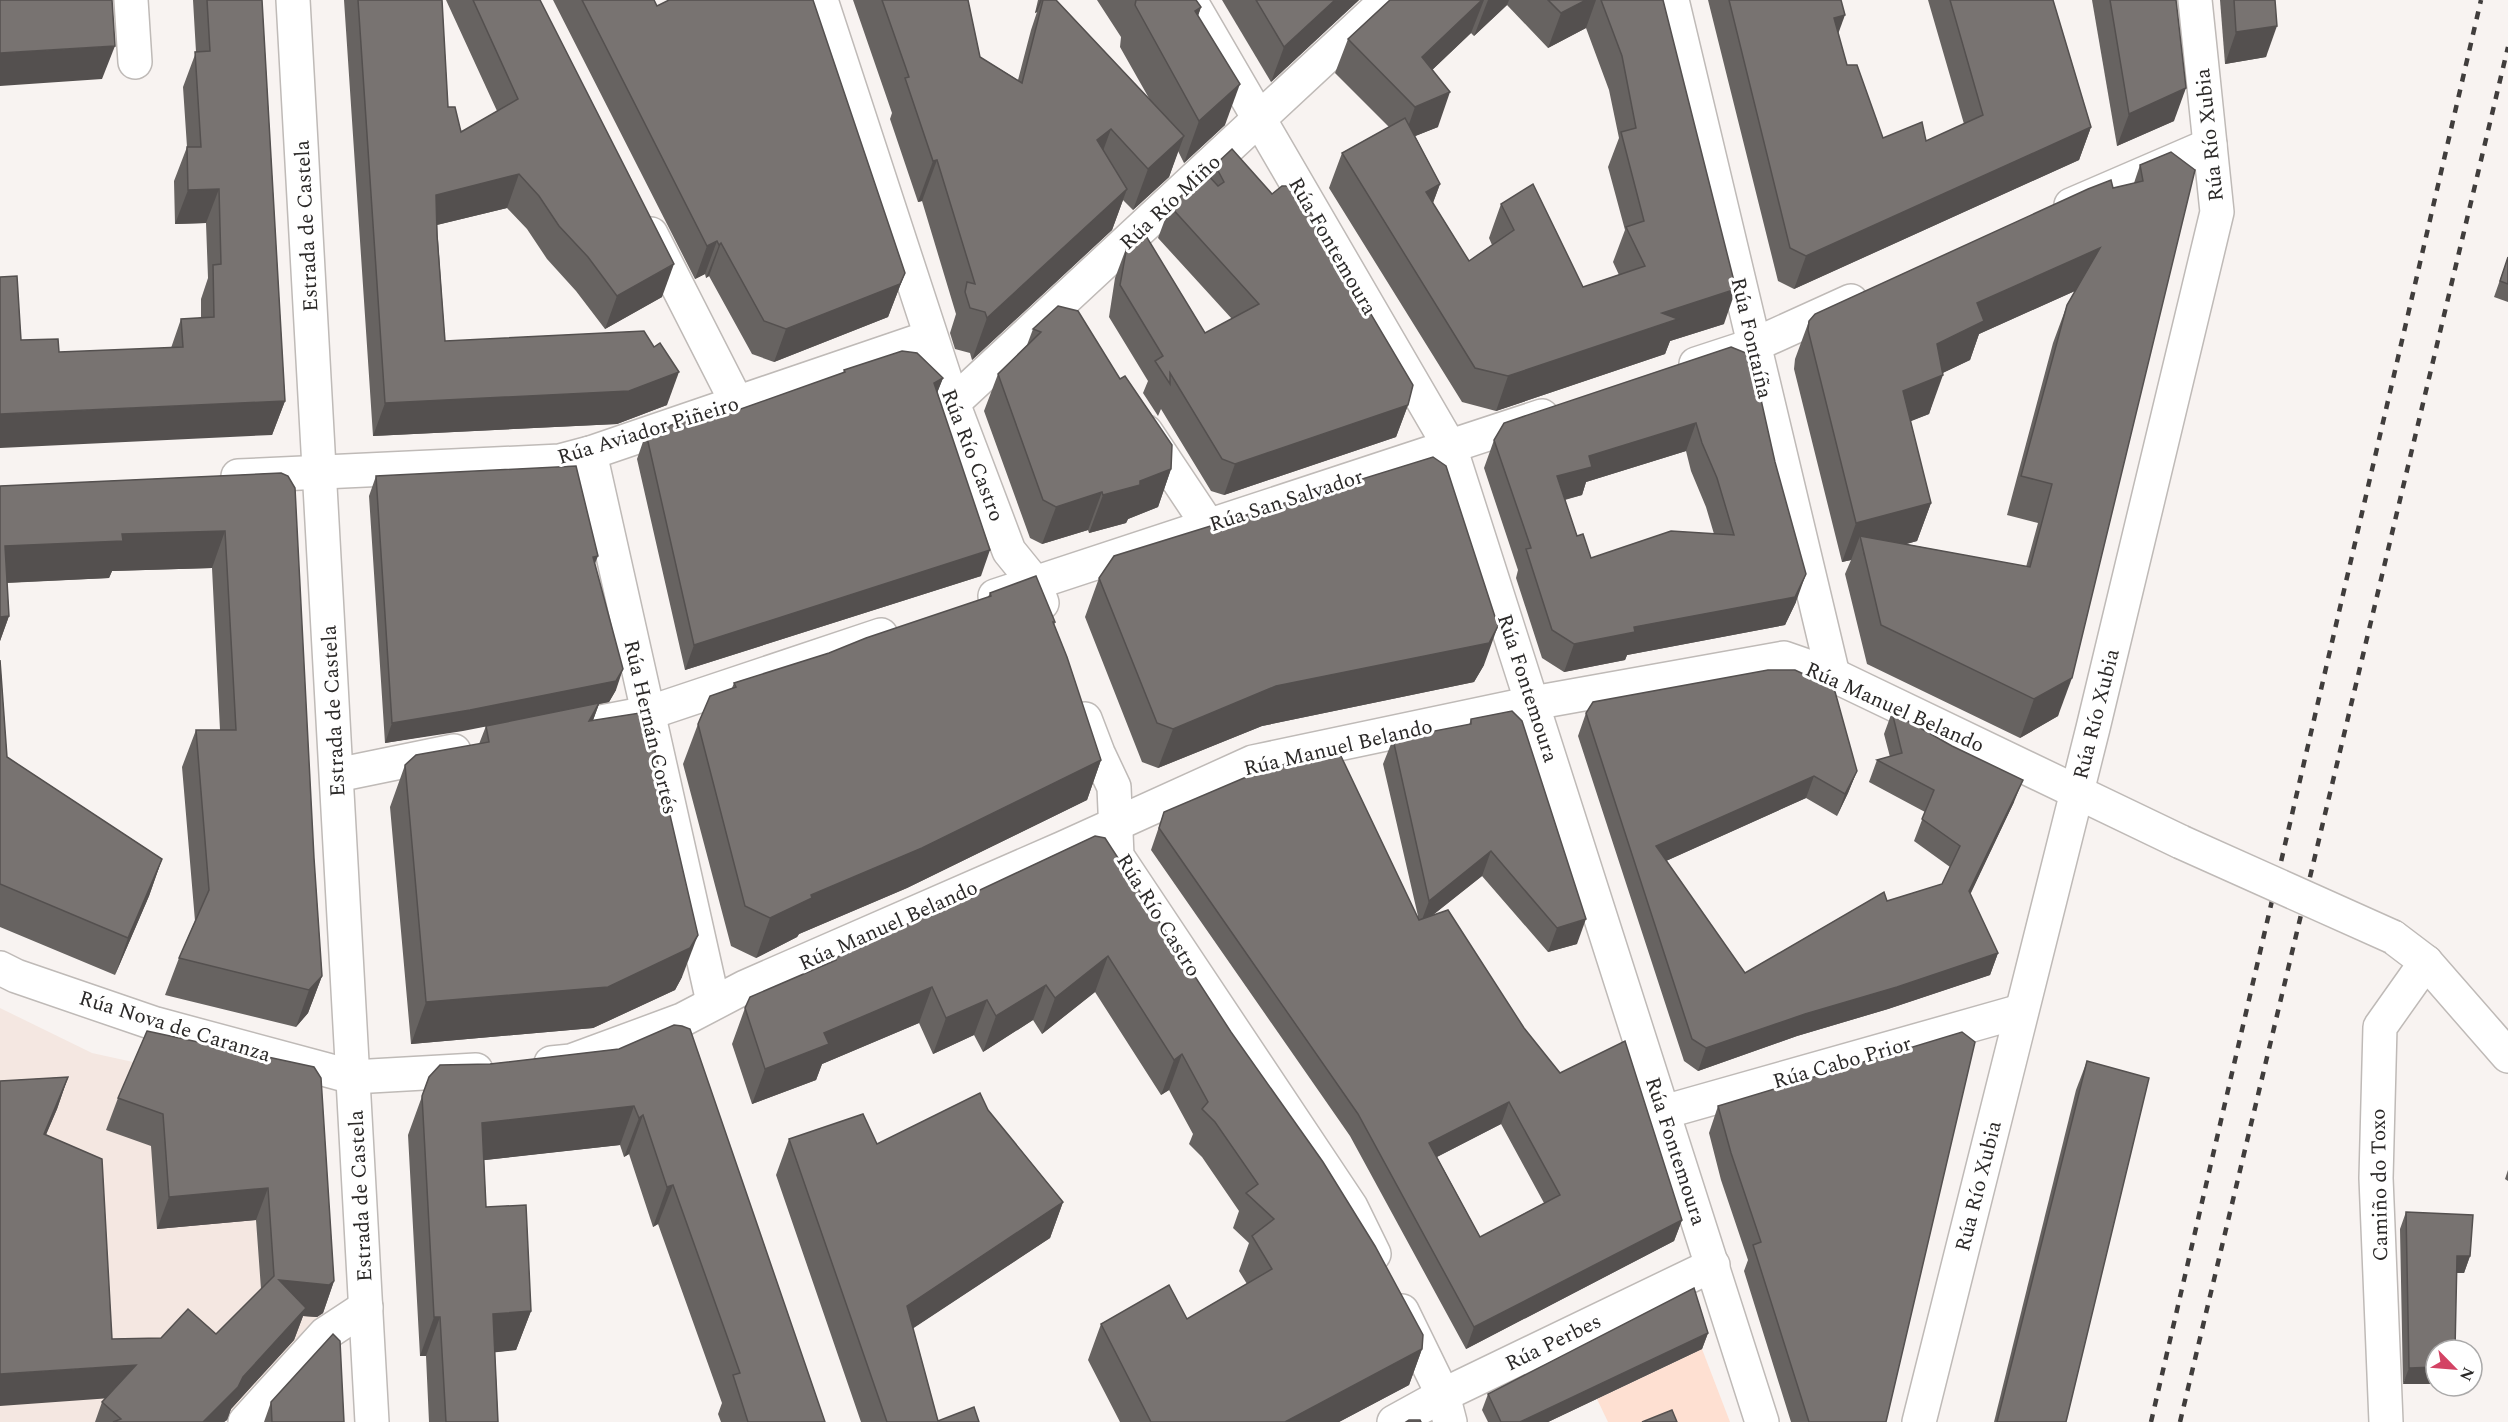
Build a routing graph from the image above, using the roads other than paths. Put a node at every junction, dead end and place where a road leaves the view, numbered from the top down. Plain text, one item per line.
1 (131, 0) edge
2 (293, 0) edge
3 (821, 0) edge
4 (1190, 0) edge
5 (1387, 0) edge
6 (1672, 0) edge
7 (2195, 0) edge
8 (135, 62) dead end
9 (1259, 119) junction
10 (2210, 145) junction
11 (640, 213) edge
12 (2046, 216) edge
13 (1883, 288) edge
14 (1061, 303) junction
15 (1080, 332) edge
16 (930, 337) junction
17 (1754, 345) junction
18 (1673, 372) edge
19 (737, 403) junction
20 (953, 403) junction
21 (1572, 406) edge
22 (1131, 409) edge
23 (1450, 447) junction
24 (590, 453) junction
25 (319, 472) junction
26 (212, 477) edge
27 (1208, 525) junction
28 (1035, 583) junction
29 (968, 605) edge
30 (913, 624) edge
31 (1050, 626) edge
32 (1833, 675) junction
33 (1074, 689) edge
34 (1533, 703) junction
35 (648, 713) junction
36 (568, 729) edge
37 (488, 744) edge
38 (337, 775) junction
39 (2078, 791) junction
40 (1116, 824) junction
41 (2426, 962) junction
42 (0, 968) edge
43 (713, 1002) junction
44 (2021, 1011) junction
45 (2508, 1056) edge
46 (353, 1077) junction
47 (1664, 1112) junction
48 (1713, 1265) junction
49 (366, 1307) junction
50 (1447, 1409) edge
51 (245, 1422) edge
52 (372, 1422) edge
53 (1394, 1422) edge
54 (1762, 1422) edge
55 (1919, 1422) edge
56 (2386, 1422) edge

1 - 8 street
2 - 25 street, Estrada de Castela
3 - 16 street, Rúa Río Castro
4 - 9 street, Rúa Fontemoura
5 - 9 street, Rúa Río Miño
6 - 17 street, Rúa Fontaíña
7 - 10 street, Rúa Río Xubia
9 - 14 street, Rúa Río Miño
9 - 23 street, Rúa Fontemoura
10 - 12 street
10 - 39 street, Rúa Río Xubia
11 - 19 street
13 - 17 street
14 - 15 street
14 - 20 street, Rúa Río Miño
16 - 19 street, Rúa Aviador Piñeiro
16 - 20 street, Rúa Río Castro
17 - 18 street
17 - 32 street, Rúa Fontaíña
19 - 24 street, Rúa Aviador Piñeiro
20 - 28 street, Rúa Río Castro
21 - 23 street, Rúa San Salvador
22 - 27 street
23 - 27 street, Rúa San Salvador
23 - 34 street, Rúa Fontemoura
24 - 25 street, Rúa Aviador Piñeiro
24 - 35 street, Rúa Hernán Cortés
25 - 26 street, Rúa Aviador Piñeiro
25 - 38 street, Estrada de Castela
27 - 28 street, Rúa San Salvador
28 - 29 street, Rúa San Salvador
28 - 31 street, Rúa Río Castro
30 - 35 street
32 - 34 street, Rúa Manuel Belando
32 - 39 street, Rúa Manuel Belando
33 - 40 street, Rúa Río Castro
34 - 40 street, Rúa Manuel Belando
34 - 47 street, Rúa Fontemoura
35 - 36 street
35 - 43 street, Rúa Hernán Cortés
37 - 38 street
38 - 46 street, Estrada de Castela
39 - 41 street, Rúa Manuel Belando, bridge
39 - 44 street, Rúa Río Xubia
40 - 43 street, Rúa Manuel Belando
40 - 50 street, Rúa Río Castro
41 - 45 street, Rúa Manuel Belando
41 - 56 street, Camiño do Toxo
42 - 46 street, Rúa Nova de Caranza
43 - 46 street, Rúa Manuel Belando
44 - 47 street, Rúa Cabo Prior
44 - 55 street, Rúa Río Xubia
46 - 49 street, Estrada de Castela
47 - 48 street, Rúa Fontemoura
48 - 50 street, Rúa Perbes
48 - 54 street, Rúa Fontemoura
49 - 51 street
49 - 52 street, Estrada de Castela
50 - 53 street, Rúa Perbes

